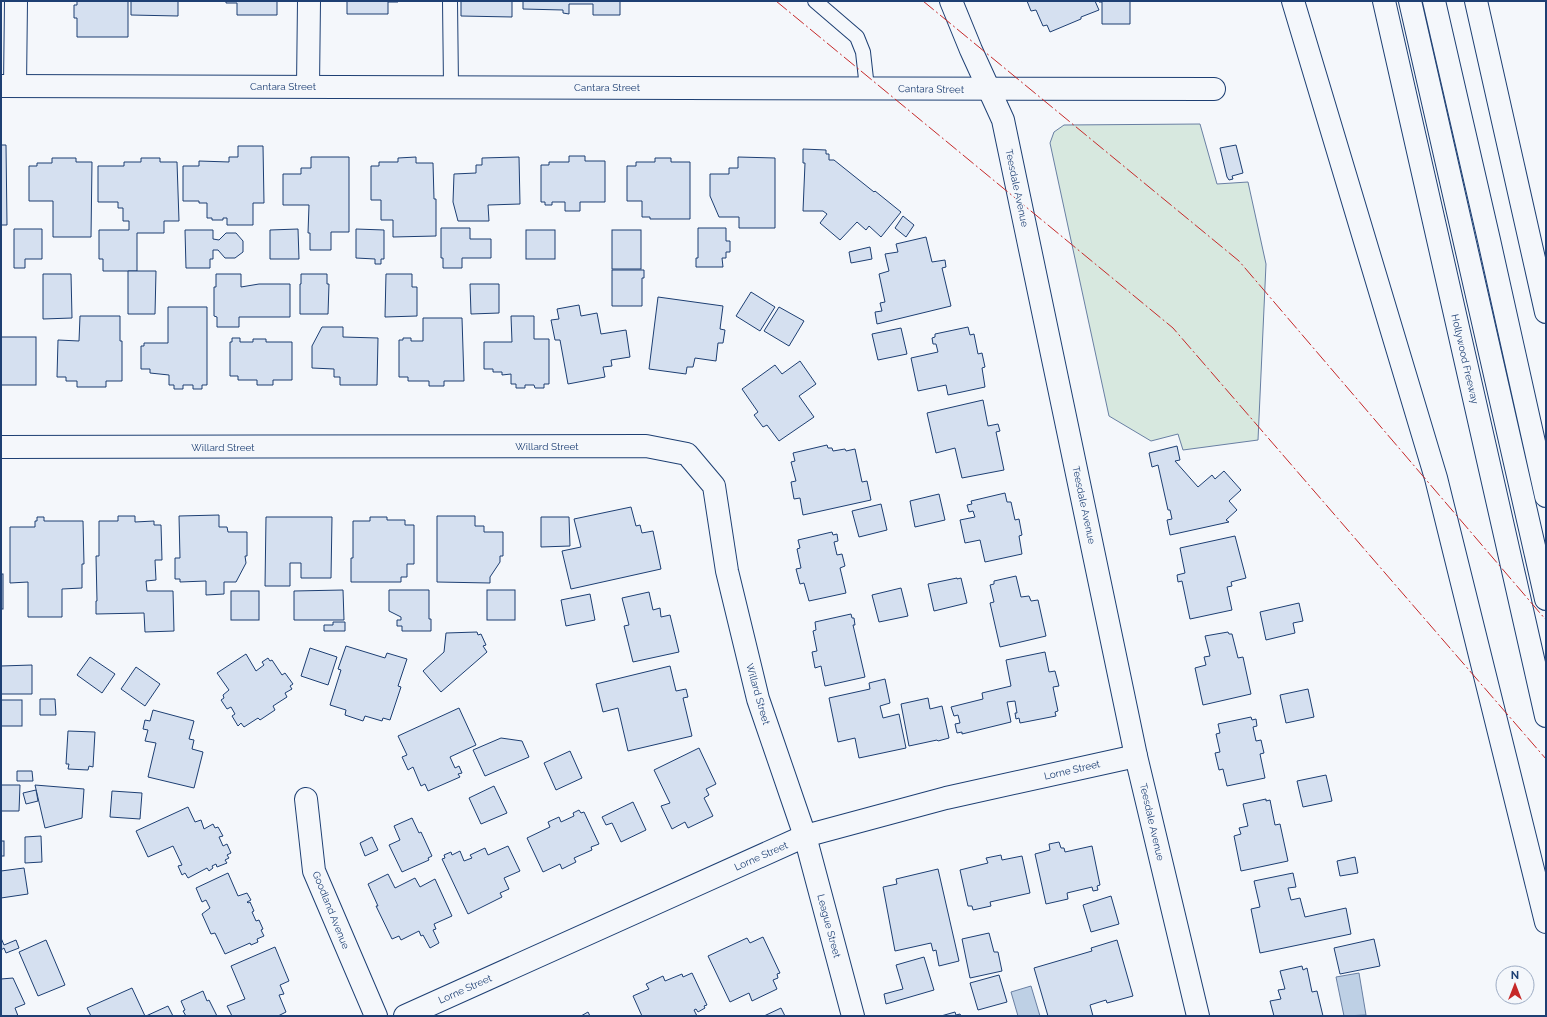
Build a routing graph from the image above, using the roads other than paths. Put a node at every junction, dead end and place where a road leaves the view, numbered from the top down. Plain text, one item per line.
1 (16, 1) edge
2 (309, 1) edge
3 (450, 1) edge
4 (815, 1) edge
5 (951, 1) edge
6 (1293, 1) edge
7 (1384, 1) edge
8 (1410, 1) edge
9 (1434, 1) edge
10 (1476, 1) edge
11 (8, 86) edge
12 (308, 86) junction
13 (451, 86) junction
14 (867, 88) junction
15 (1214, 89) dead end
16 (990, 90) junction
17 (1546, 312) edge
18 (1, 447) edge
19 (1546, 496) edge
20 (1546, 599) edge
21 (1546, 716) edge
22 (1136, 756) junction
23 (306, 799) dead end
24 (805, 836) junction
25 (1546, 922) edge
26 (376, 1016) edge
27 (405, 1016) edge
28 (853, 1016) edge
29 (1198, 1016) edge

1 - 11 main road
2 - 12 main road
3 - 13 lane
4 - 14 lane
5 - 16 main road, Teesdale Avenue
6 - 25 main road
7 - 21 main road, Hollywood Freeway
8 - 20 main road
9 - 19 main road
10 - 17 main road
11 - 12 main road, Cantara Street
12 - 13 main road, Cantara Street
13 - 14 main road, Cantara Street
14 - 16 main road, Cantara Street
15 - 16 main road, Cantara Street
16 - 22 main road, Teesdale Avenue
18 - 24 main road, Willard Street
22 - 24 main road, Lorne Street
22 - 29 main road, Teesdale Avenue
23 - 26 main road, Goodland Avenue
24 - 27 main road, Lorne Street
24 - 28 main road, League Street

